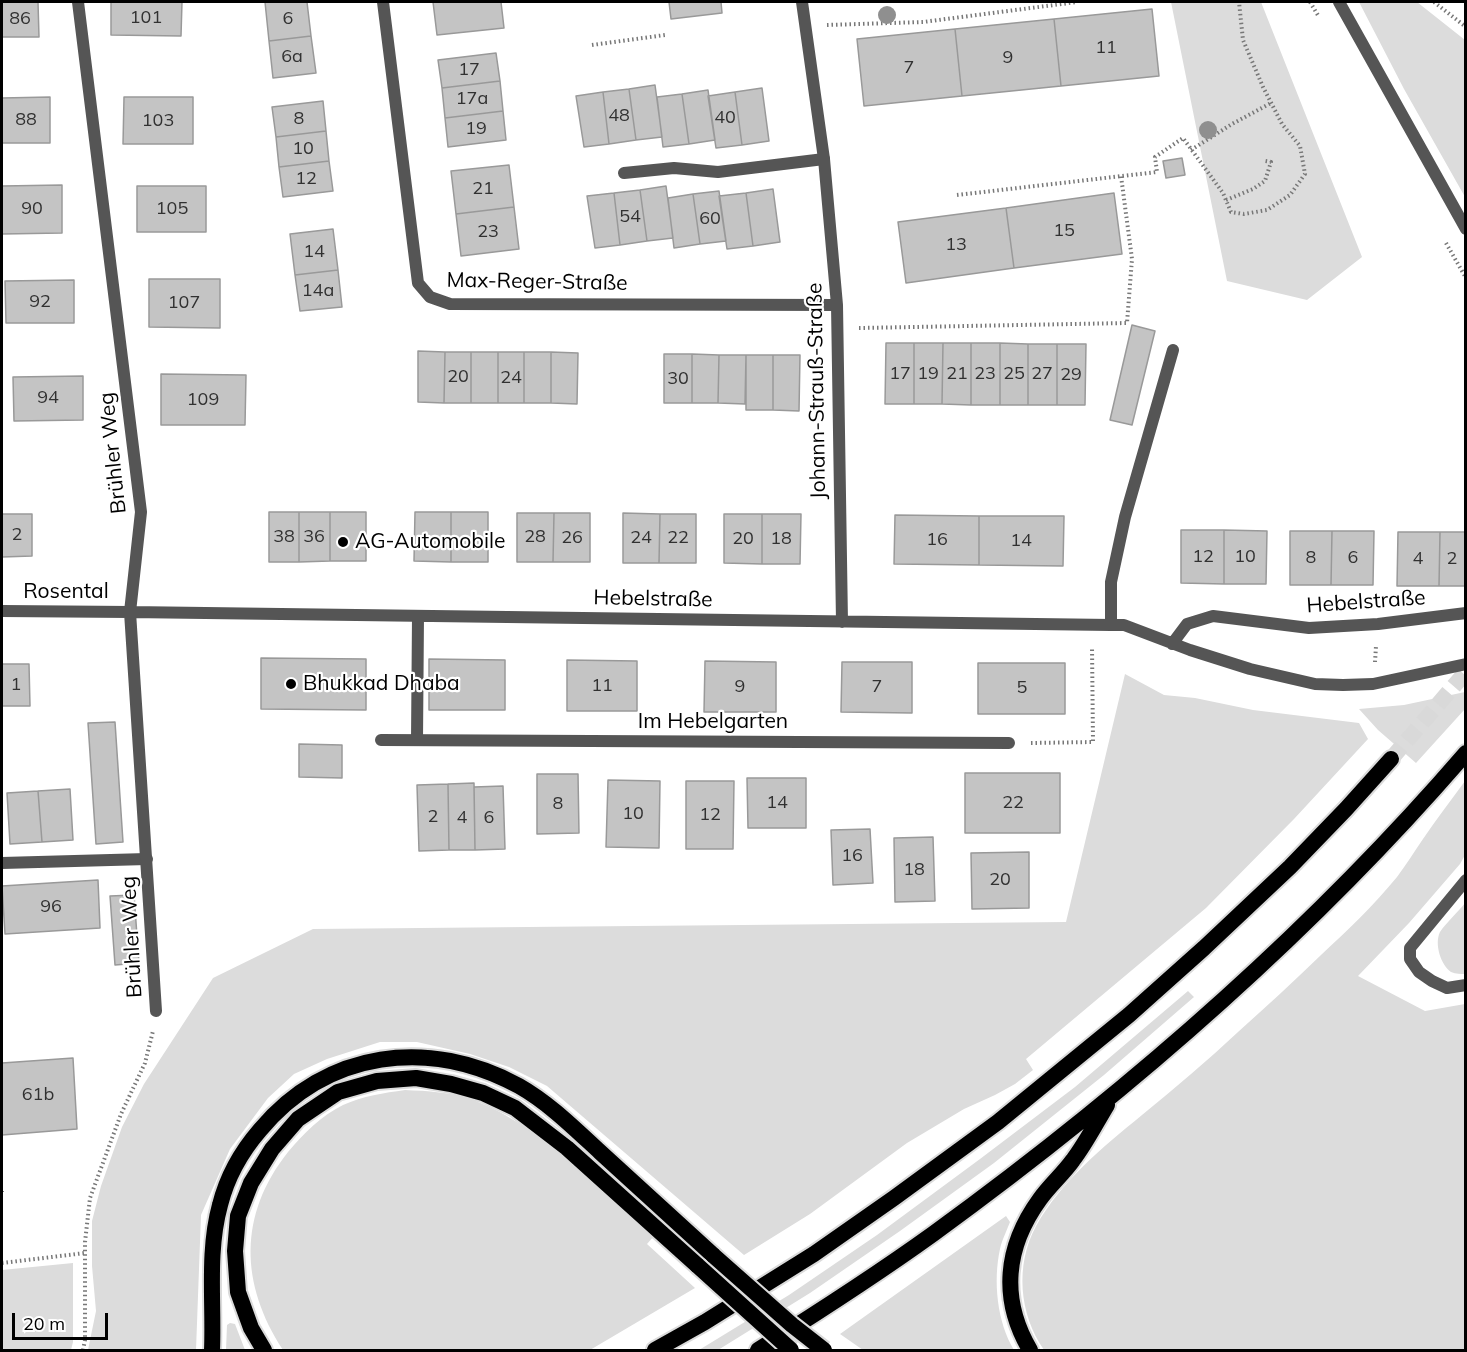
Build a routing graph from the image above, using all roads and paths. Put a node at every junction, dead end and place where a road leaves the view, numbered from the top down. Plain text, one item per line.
1 (78, 2) edge
2 (383, 2) edge
3 (802, 2) edge
4 (1077, 2) edge
5 (1239, 2) edge
6 (1339, 2) edge
7 (1434, 2) edge
8 (804, 26) junction
9 (1466, 27) edge
10 (665, 35) dead end
11 (592, 45) dead end
12 (1271, 103) junction
13 (1191, 150) junction
14 (824, 159) junction
15 (1265, 161) dead end
16 (624, 172) dead end
17 (1121, 176) junction
18 (957, 195) dead end
19 (1226, 200) junction
20 (1466, 229) edge
21 (837, 305) junction
22 (837, 328) junction
23 (1173, 350) dead end
24 (2, 611) edge
25 (130, 612) junction
26 (1466, 613) edge
27 (418, 616) junction
28 (842, 621) junction
29 (1378, 624) junction
30 (1092, 625) junction
31 (1111, 625) junction
32 (1172, 644) junction
33 (1466, 664) edge
34 (1373, 684) junction
35 (381, 740) dead end
36 (417, 740) junction
37 (1009, 743) joint
38 (1466, 753) edge
39 (1391, 759) tunnel mouth
40 (147, 859) junction
41 (2, 863) edge
42 (1466, 880) edge
43 (1466, 985) edge
44 (156, 1011) joint
45 (1114, 1094) junction
46 (85, 1253) junction
47 (2, 1263) edge
48 (83, 1350) edge
49 (212, 1350) edge
50 (264, 1350) edge
51 (655, 1350) edge
52 (758, 1350) edge
53 (791, 1350) edge
54 (824, 1350) edge
55 (1030, 1350) edge

1 - 25 street, Brühler Weg
2 - 21 street, Max-Reger-Straße
3 - 8 street, Johann-Strauß-Straße
4 - 8 path
5 - 12 path
6 - 20 street
7 - 9 path
8 - 14 street, Johann-Strauß-Straße
10 - 11 path
12 - 13 path
12 - 19 path
13 - 17 path
13 - 19 path
14 - 16 street
14 - 21 street, Johann-Strauß-Straße
15 - 19 path
17 - 18 path
17 - 22 path
21 - 22 street, Johann-Strauß-Straße
22 - 28 street, Johann-Strauß-Straße
23 - 31 street
24 - 25 street, Rosental
25 - 27 street, Hebelstraße
25 - 40 street, Brühler Weg
26 - 29 street, Hebelstraße
27 - 28 street, Hebelstraße
27 - 36 street
28 - 30 street, Hebelstraße
29 - 32 street, Hebelstraße
29 - 34 path
30 - 31 street, Hebelstraße
30 - 37 path
31 - 32 street, Hebelstraße
32 - 34 street, Hebelstraße
33 - 34 street, Hebelstraße
35 - 36 street, Im Hebelgarten
36 - 37 street, Im Hebelgarten
38 - 45 highway
39 - 51 highway
40 - 41 street
40 - 44 street, Brühler Weg
42 - 43 street
44 - 46 path
45 - 52 highway
45 - 55 highway
46 - 47 path
46 - 48 path
49 - 54 highway, bridge
50 - 53 highway, bridge

